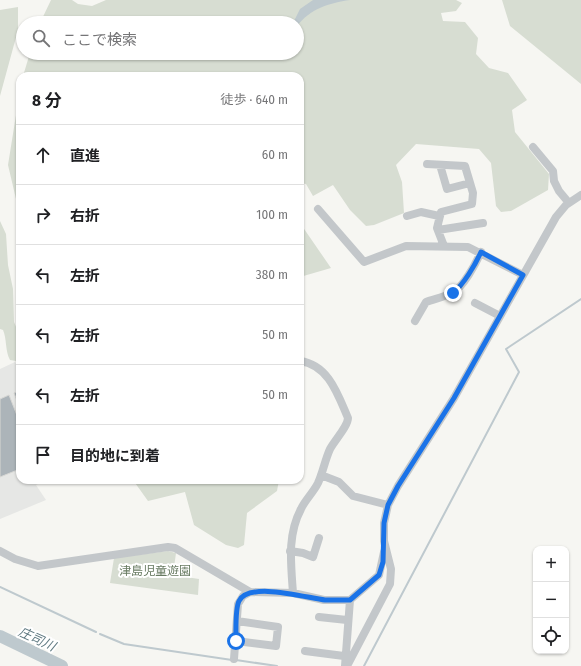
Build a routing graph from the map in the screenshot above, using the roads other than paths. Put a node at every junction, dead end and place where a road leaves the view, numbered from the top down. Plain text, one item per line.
1 (533, 147) dead end
2 (427, 164) dead end
3 (440, 165) junction
4 (470, 183) junction
5 (581, 195) edge
6 (569, 203) junction
7 (318, 209) dead end
8 (407, 216) dead end
9 (439, 216) junction
10 (482, 223) dead end
11 (438, 230) junction
12 (444, 246) junction
13 (481, 252) junction
14 (523, 275) junction
15 (475, 303) dead end
16 (500, 316) junction
17 (415, 321) dead end
18 (304, 362) edge
19 (321, 476) junction
20 (388, 505) junction
21 (319, 538) dead end
22 (385, 545) junction
23 (0, 551) edge
24 (290, 551) junction
25 (250, 592) junction
26 (293, 593) junction
27 (350, 600) junction
28 (319, 617) dead end
29 (347, 620) junction
30 (237, 621) junction
31 (236, 641) junction
32 (306, 651) dead end
33 (344, 656) junction
34 (234, 659) dead end
35 (346, 666) edge

1 - 6 street
2 - 3 street
3 - 4 street
3 - 4 street
4 - 9 street
5 - 6 street
6 - 14 street
7 - 12 street
8 - 9 street
9 - 11 street
10 - 11 street
11 - 12 street
12 - 13 street
13 - 14 street
13 - 17 street
14 - 16 street
15 - 16 street
16 - 20 street
18 - 19 street
19 - 20 street
19 - 24 street
20 - 22 street
21 - 24 street
22 - 27 street
22 - 35 street
23 - 25 street
24 - 26 street
25 - 26 street
25 - 30 street
26 - 27 street
27 - 29 street
28 - 29 street
29 - 33 street
30 - 31 street
30 - 31 street
31 - 34 street
32 - 33 street
33 - 35 street

